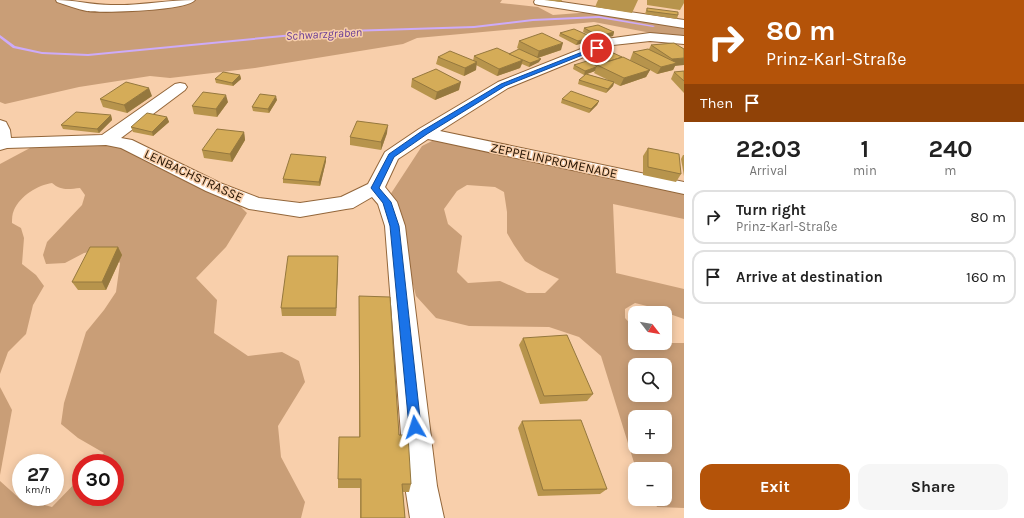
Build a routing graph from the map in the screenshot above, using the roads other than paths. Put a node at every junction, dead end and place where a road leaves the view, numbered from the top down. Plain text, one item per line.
1 (60, 0) edge
2 (190, 0) edge
3 (539, 2) dead end
4 (684, 24) edge
5 (684, 40) edge
6 (180, 87) dead end
7 (425, 133) junction
8 (1, 136) edge
9 (106, 140) junction
10 (374, 188) junction
11 (684, 188) edge
12 (427, 518) edge

1 - 2 street
3 - 4 street
5 - 7 street
6 - 9 street
7 - 10 street
7 - 11 street, ZEPPELINPROMENADE
8 - 9 street, LENBACHSTRASSE
9 - 10 street, LENBACHSTRASSE
10 - 12 street

